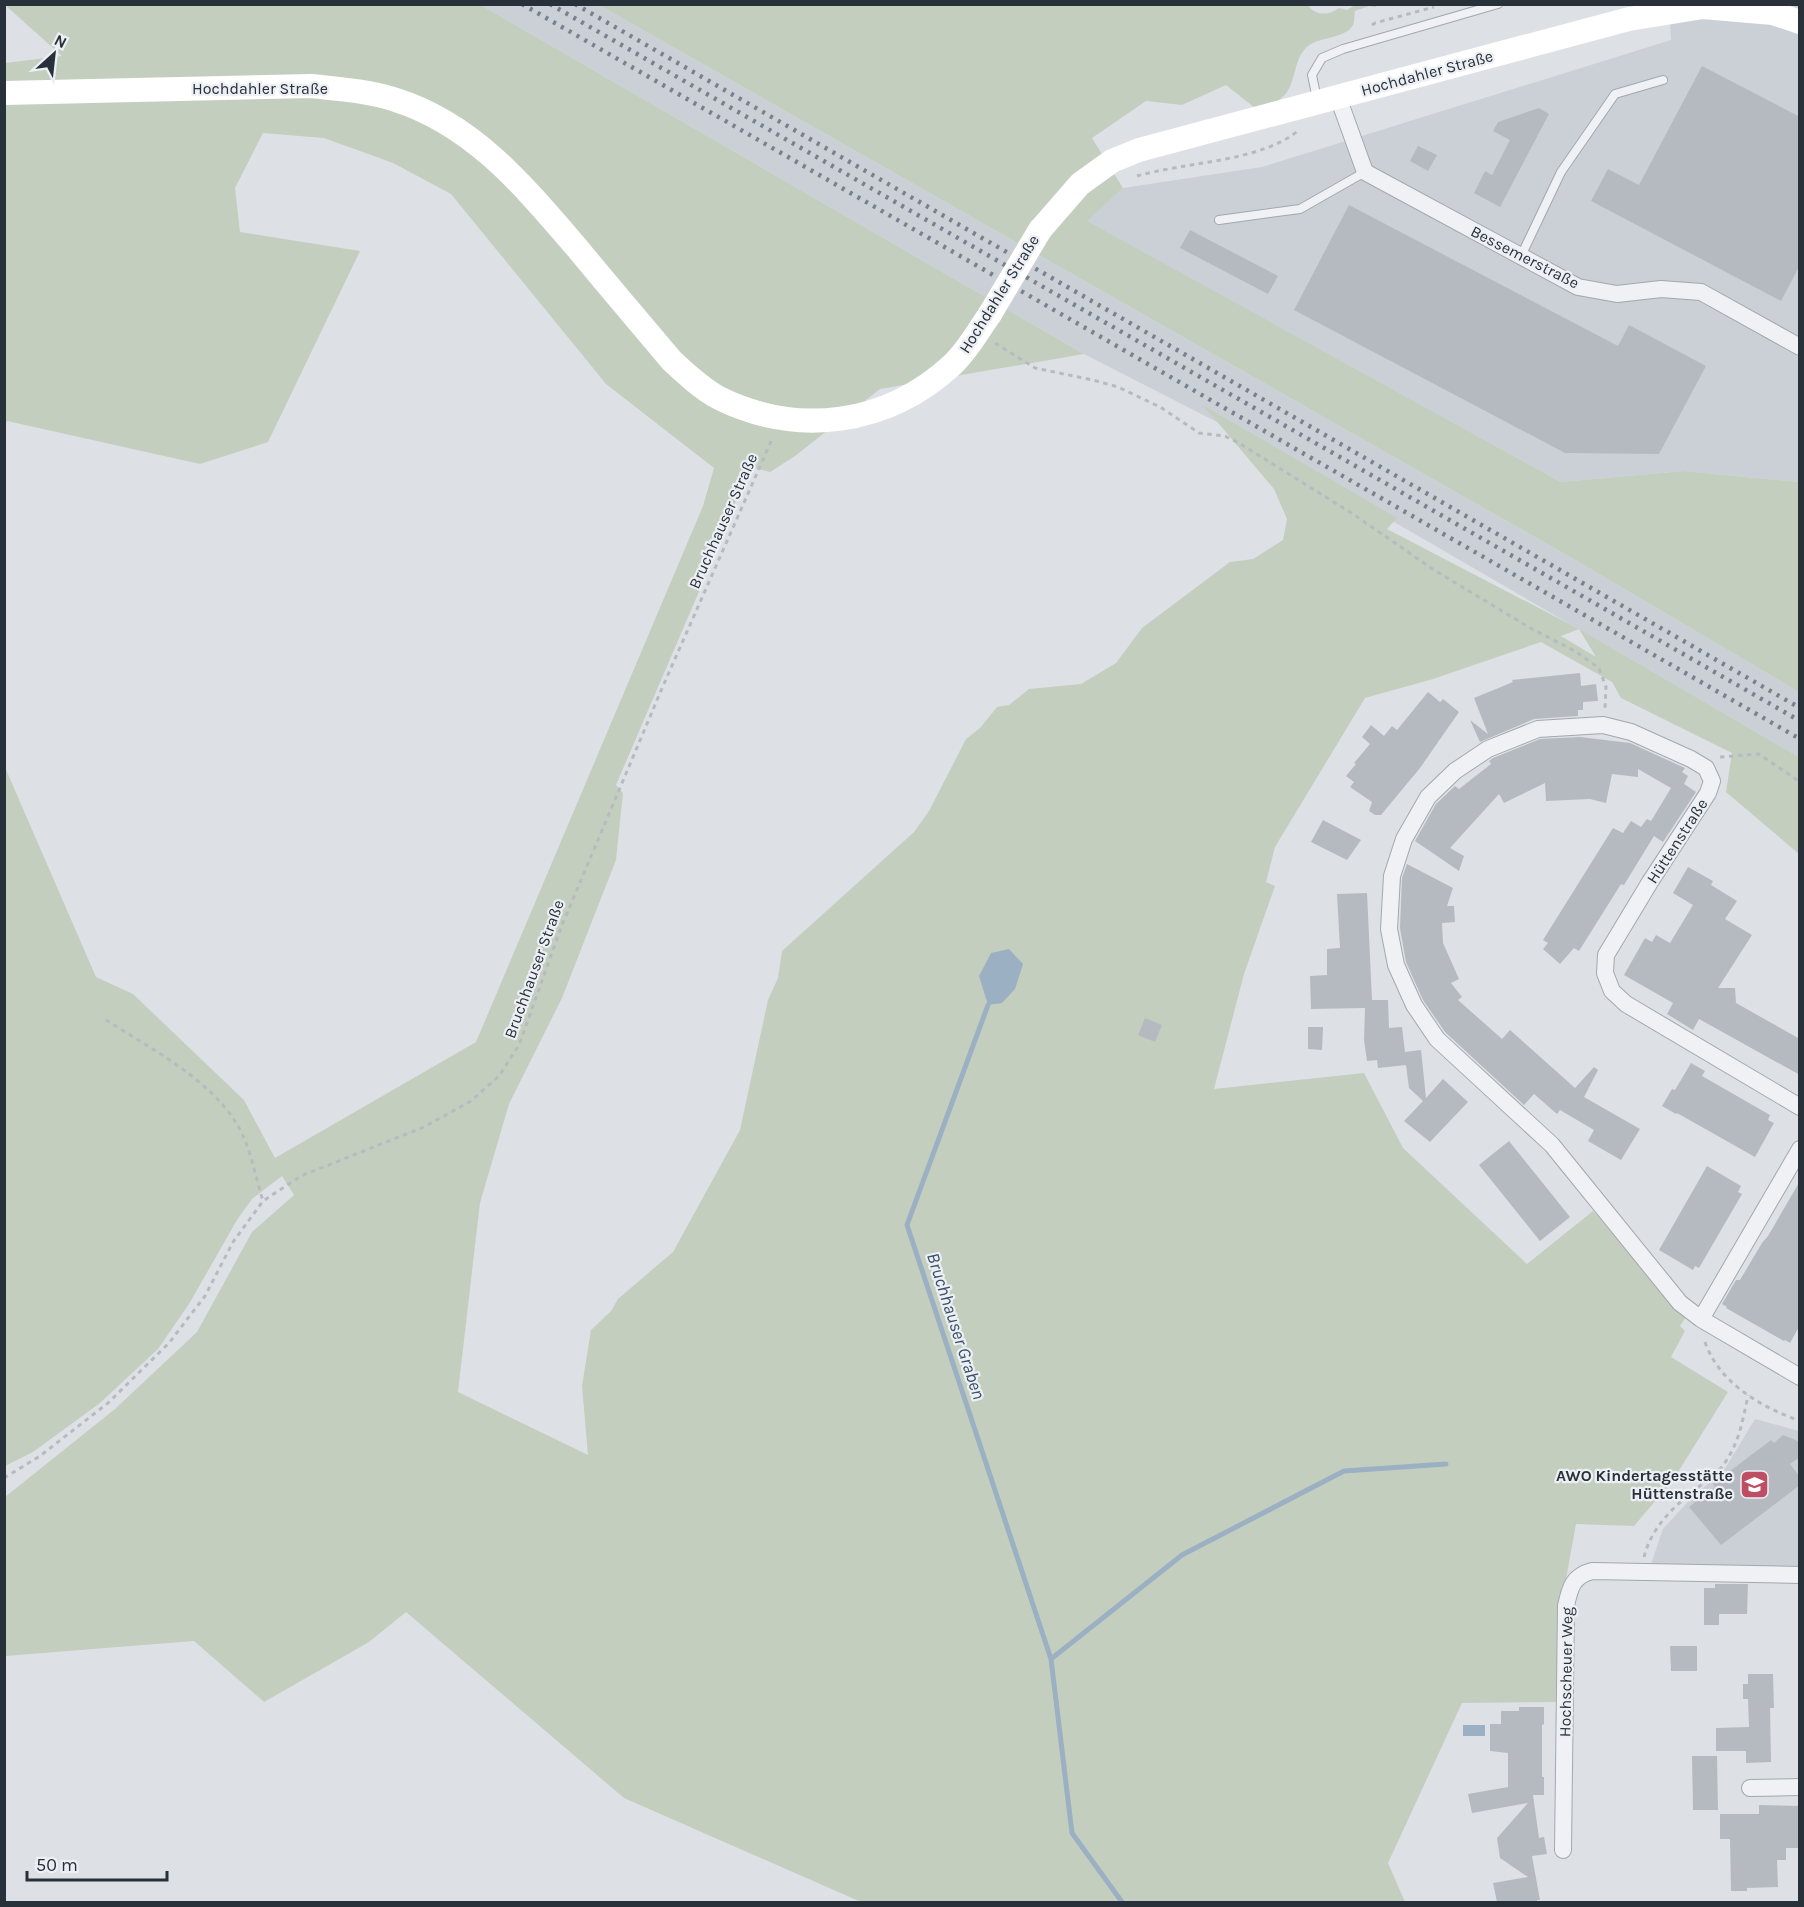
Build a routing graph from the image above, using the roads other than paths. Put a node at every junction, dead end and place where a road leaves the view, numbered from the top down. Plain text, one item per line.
1 (1498, 4) edge
2 (1773, 9) edge
3 (1800, 22) edge
4 (1663, 80) dead end
5 (4, 93) edge
6 (1328, 100) junction
7 (1365, 172) junction
8 (1219, 220) dead end
9 (1521, 256) junction
10 (1800, 347) edge
11 (1800, 1107) edge
12 (1800, 1149) edge
13 (1701, 1319) junction
14 (1800, 1377) edge
15 (1800, 1575) edge
16 (1800, 1787) edge
17 (1750, 1788) dead end
18 (1563, 1850) dead end

1 - 6 lane
2 - 3 main road, Hochdahler Straße
2 - 6 main road, Hochdahler Straße
4 - 9 lane
5 - 6 main road, Hochdahler Straße, bridge
6 - 7 street
7 - 8 lane
7 - 9 street, Bessemerstraße
9 - 10 street, Bessemerstraße
11 - 13 street, Hüttenstraße
12 - 13 street
13 - 14 street, Hüttenstraße
15 - 18 street, Hochscheuer Weg
16 - 17 street

